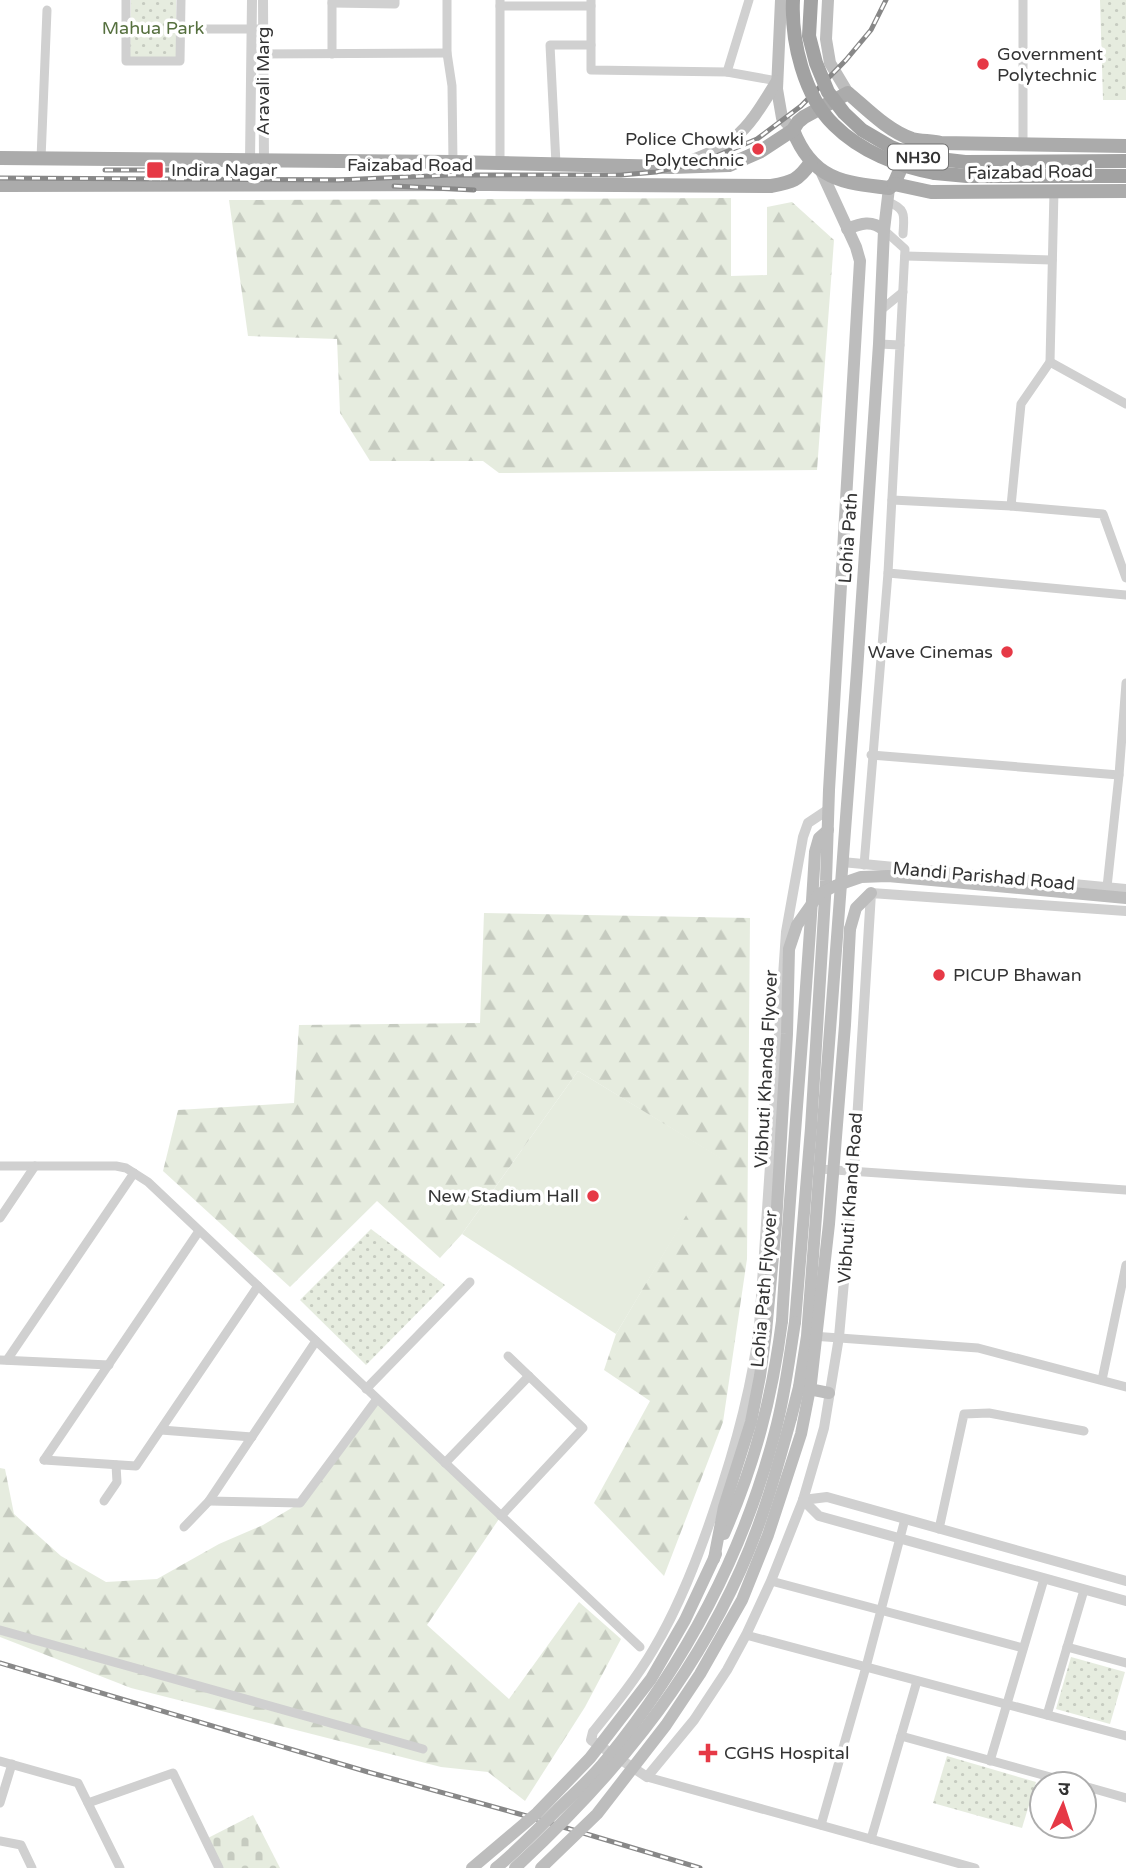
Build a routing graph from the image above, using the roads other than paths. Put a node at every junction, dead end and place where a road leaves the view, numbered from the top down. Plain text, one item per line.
1 (125, 0) edge
2 (181, 0) edge
3 (252, 0) edge
4 (263, 0) edge
5 (396, 0) edge
6 (447, 0) edge
7 (749, 0) edge
8 (781, 0) edge
9 (793, 0) edge
10 (811, 0) edge
11 (828, 0) edge
12 (1023, 0) edge
13 (332, 2) edge
14 (500, 3) edge
15 (555, 3) edge
16 (591, 3) edge
17 (47, 10) dead end
18 (180, 29) junction
19 (257, 29) junction
20 (591, 45) junction
21 (828, 51) junction
22 (447, 52) junction
23 (778, 52) junction
24 (258, 54) junction
25 (332, 54) junction
26 (727, 72) junction
27 (777, 81) junction
28 (848, 93) junction
29 (793, 131) junction
30 (912, 138) junction
31 (940, 143) junction
32 (1023, 144) junction
33 (1126, 146) edge
34 (0, 158) edge
35 (41, 159) junction
36 (1126, 161) edge
37 (257, 162) junction
38 (453, 162) junction
39 (500, 164) junction
40 (556, 164) junction
41 (816, 166) junction
42 (672, 167) junction
43 (1126, 176) edge
44 (0, 184) edge
45 (890, 191) junction
46 (1054, 191) junction
47 (1126, 191) edge
48 (929, 192) junction
49 (848, 229) junction
50 (884, 230) junction
51 (903, 234) dead end
52 (905, 256) junction
53 (1052, 260) junction
54 (903, 292) junction
55 (881, 310) junction
56 (902, 312) junction
57 (879, 344) junction
58 (901, 345) junction
59 (1050, 362) junction
60 (1126, 404) edge
61 (892, 500) junction
62 (1011, 506) junction
63 (888, 573) junction
64 (1126, 578) edge
65 (1126, 595) edge
66 (1126, 683) edge
67 (872, 755) junction
68 (1119, 775) junction
69 (829, 790) joint
70 (829, 809) junction
71 (842, 862) junction
72 (864, 865) junction
73 (919, 869) junction
74 (1107, 887) junction
75 (1126, 889) edge
76 (871, 892) junction
77 (917, 895) junction
78 (1126, 898) edge
79 (1126, 911) edge
80 (0, 1166) edge
81 (35, 1166) junction
82 (820, 1169) junction
83 (854, 1170) junction
84 (134, 1173) junction
85 (1126, 1190) edge
86 (0, 1218) edge
87 (199, 1231) junction
88 (1126, 1265) edge
89 (470, 1282) dead end
90 (258, 1286) junction
91 (789, 1322) junction
92 (807, 1336) junction
93 (839, 1337) junction
94 (316, 1341) junction
95 (508, 1356) dead end
96 (4, 1360) edge
97 (109, 1364) junction
98 (529, 1376) junction
99 (1102, 1380) junction
100 (799, 1387) junction
101 (1126, 1387) edge
102 (366, 1389) junction
103 (829, 1393) junction
104 (377, 1399) junction
105 (161, 1430) junction
106 (1084, 1431) dead end
107 (252, 1437) junction
108 (445, 1463) junction
109 (116, 1465) junction
110 (803, 1500) junction
111 (104, 1501) dead end
112 (209, 1501) junction
113 (501, 1516) junction
114 (905, 1519) junction
115 (184, 1527) dead end
116 (939, 1529) junction
117 (900, 1539) junction
118 (714, 1559) junction
119 (1044, 1579) junction
120 (771, 1581) junction
121 (1126, 1581) edge
122 (1084, 1590) junction
123 (1126, 1601) edge
124 (880, 1611) junction
125 (0, 1630) edge
126 (746, 1635) junction
127 (640, 1647) dead end
128 (1067, 1647) junction
129 (1023, 1648) junction
130 (1126, 1663) edge
131 (866, 1667) junction
132 (917, 1681) junction
133 (1007, 1705) junction
134 (1046, 1715) junction
135 (901, 1736) junction
136 (1126, 1736) edge
137 (423, 1749) dead end
138 (990, 1760) junction
139 (0, 1761) edge
140 (12, 1764) junction
141 (1028, 1771) edge
142 (647, 1777) junction
143 (1098, 1790) edge
144 (1126, 1798) edge
145 (0, 1803) edge
146 (88, 1803) junction
147 (821, 1825) junction
148 (871, 1839) junction
149 (0, 1841) edge
150 (33, 1868) edge
151 (120, 1868) edge
152 (219, 1868) edge
153 (472, 1868) edge
154 (496, 1868) edge
155 (515, 1868) edge
156 (541, 1868) edge
157 (975, 1868) edge

1 - 18 street
2 - 18 street
3 - 19 street, Aravali Marg
4 - 19 street, Aravali Marg
5 - 13 street
6 - 22 street
7 - 26 street
8 - 23 main road
9 - 43 highway, NH30, bridge
10 - 36 highway, NH30, bridge
11 - 21 main road
12 - 32 street
13 - 25 street
14 - 15 street
14 - 39 street
15 - 16 street
16 - 20 street
17 - 35 street
18 - 19 street
19 - 24 street, Aravali Marg
20 - 26 street
20 - 40 street
21 - 23 main road
21 - 28 main road
22 - 25 street
22 - 38 street
23 - 27 main road
24 - 25 street
24 - 37 street, Aravali Marg
26 - 27 street
27 - 29 main road
27 - 42 main road
28 - 29 main road, Faizabad Road
28 - 30 main road, Faizabad Road
29 - 41 main road
29 - 42 main road, Faizabad Road
30 - 31 main road, Faizabad Road
30 - 45 main road
31 - 32 main road, Faizabad Road
31 - 48 main road
32 - 33 main road, Faizabad Road
34 - 35 main road, Faizabad Road
35 - 37 main road, Faizabad Road
37 - 38 main road, Faizabad Road
38 - 39 main road, Faizabad Road
39 - 40 main road, Faizabad Road
40 - 42 main road, Faizabad Road
41 - 44 main road, Faizabad Road
41 - 45 main road, Faizabad Road
41 - 49 main road, Lohia Path
45 - 48 main road, Faizabad Road
45 - 50 main road, Lohia Path
45 - 51 street
46 - 47 main road, Faizabad Road
46 - 48 main road, Faizabad Road
46 - 53 street
49 - 50 main road
49 - 69 main road, Lohia Path
50 - 52 street
50 - 55 main road, Lohia Path
52 - 53 street
52 - 54 street
53 - 59 street
54 - 55 street
54 - 56 street
55 - 56 street
55 - 57 main road, Lohia Path
56 - 58 street
57 - 58 street
57 - 71 main road, Lohia Path
58 - 61 street
59 - 60 street
59 - 62 street
61 - 62 street
61 - 63 street
62 - 64 street
63 - 65 street
63 - 67 street
66 - 68 street
67 - 68 street
67 - 72 street
68 - 74 street
69 - 70 main road, Lohia Path Flyover
70 - 91 main road, Lohia Path Flyover
70 - 142 street
71 - 72 street, Mandi Parishad Road
71 - 82 main road, Lohia Path
72 - 73 street, Mandi Parishad Road
73 - 74 street, Mandi Parishad Road
73 - 77 street
74 - 75 street, Mandi Parishad Road
76 - 77 street
76 - 83 street, Vibhuti Khand Road
76 - 156 main road, bridge
77 - 79 street
78 - 118 main road, Vibhuti Khanda Flyover, bridge
80 - 81 street
81 - 84 street
81 - 86 street
82 - 83 street
82 - 92 main road
83 - 85 street
83 - 93 street, Vibhuti Khand Road
84 - 87 street
84 - 96 street
87 - 90 street
87 - 97 street
88 - 99 street
89 - 102 street
90 - 94 street
90 - 105 street
91 - 118 main road, Lohia Path Flyover, bridge
91 - 154 main road, Lohia Path Flyover, bridge
92 - 93 street
92 - 100 main road
93 - 99 street
93 - 103 street, Vibhuti Khand Road
94 - 102 street
94 - 107 street
95 - 98 street
96 - 97 street
97 - 109 street
98 - 108 street
98 - 113 street
99 - 101 street
100 - 103 main road
100 - 155 main road, bridge
102 - 104 street
103 - 110 street, Vibhuti Khand Road
104 - 108 street
104 - 112 street
105 - 107 street
105 - 109 street
106 - 116 street
107 - 112 street
108 - 113 street
109 - 111 street
110 - 114 street
110 - 117 street
110 - 120 street, Vibhuti Khand Road
112 - 115 street
113 - 127 street
114 - 116 street
114 - 117 street
116 - 121 street
117 - 119 street
117 - 124 street
118 - 153 main road, Lohia Path Flyover, bridge
119 - 122 street
119 - 129 street
120 - 124 street
120 - 126 street, Vibhuti Khand Road
122 - 123 street
122 - 128 street
124 - 129 street
124 - 131 street
125 - 137 street
126 - 131 street
126 - 142 street, Vibhuti Khand Road
128 - 130 street
128 - 134 street
129 - 133 street
131 - 132 street
131 - 147 street
132 - 133 street
132 - 135 street
133 - 134 street
133 - 138 street
134 - 136 street
135 - 138 street
135 - 148 street
138 - 141 street
139 - 140 street
140 - 145 street
140 - 146 street
142 - 147 street
143 - 144 street
146 - 151 street
146 - 152 street
147 - 148 street
148 - 157 street
149 - 150 street

